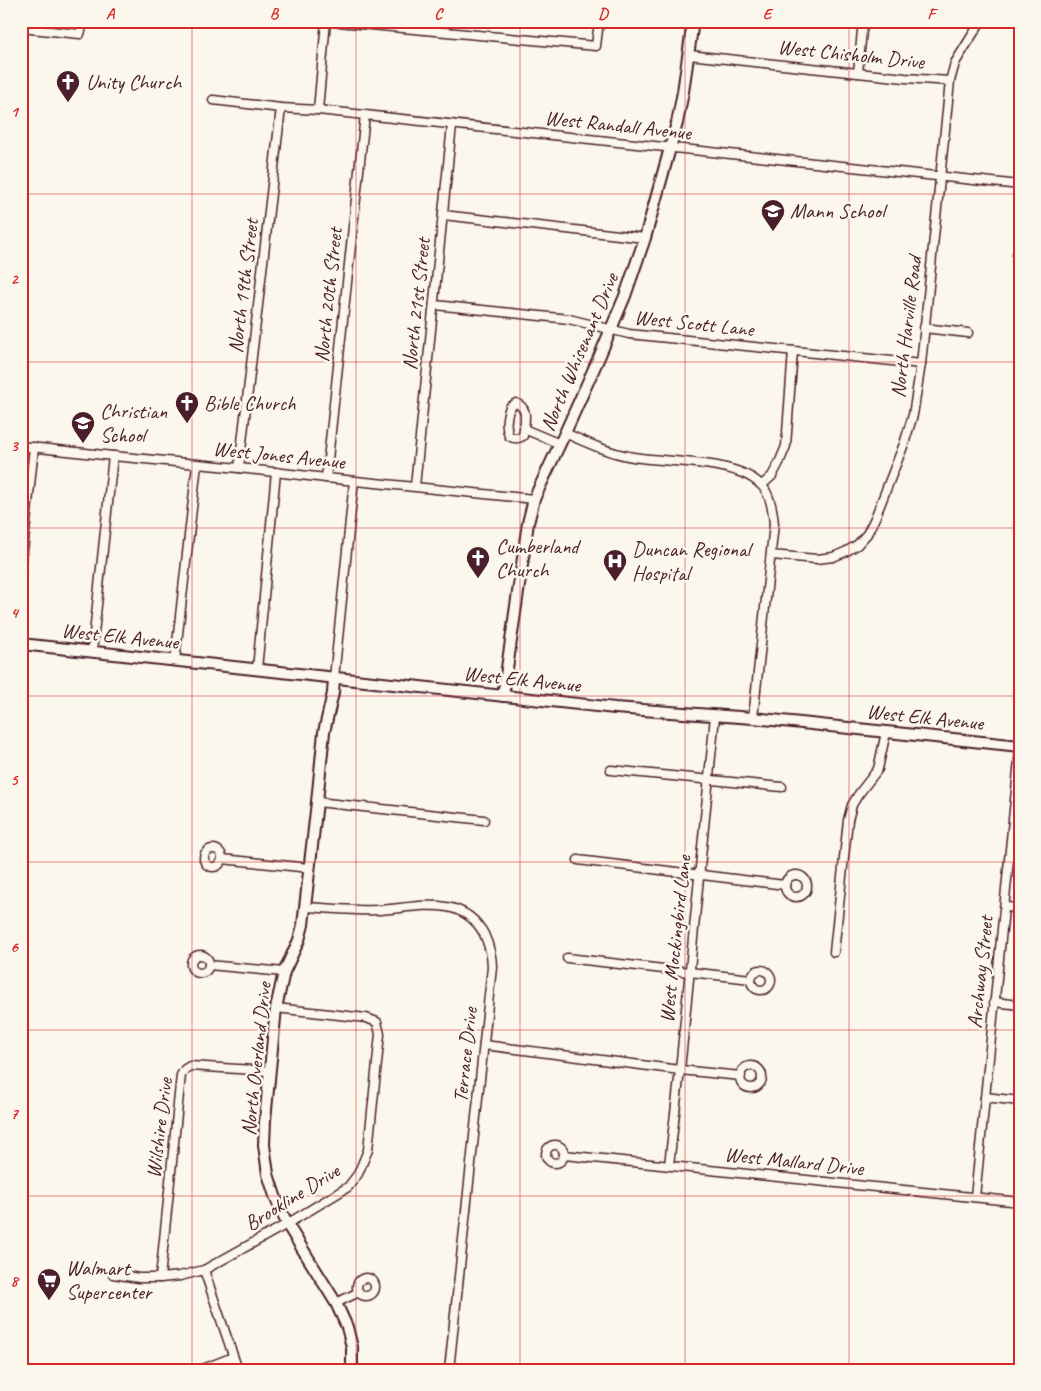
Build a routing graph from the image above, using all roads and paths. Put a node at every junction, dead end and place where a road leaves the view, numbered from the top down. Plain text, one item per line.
1 (84, 21) edge
2 (327, 21) edge
3 (599, 21) edge
4 (693, 21) edge
5 (866, 21) edge
6 (981, 21) edge
7 (21, 28) edge
8 (689, 54) junction
9 (858, 73) junction
10 (950, 81) junction
11 (213, 100) dead end
12 (281, 108) junction
13 (318, 110) junction
14 (365, 116) junction
15 (452, 125) junction
16 (671, 148) junction
17 (941, 176) junction
18 (1020, 185) edge
19 (442, 215) junction
20 (645, 238) junction
21 (1020, 249) edge
22 (1020, 262) edge
23 (434, 305) junction
24 (924, 328) junction
25 (610, 330) junction
26 (968, 333) dead end
27 (792, 351) junction
28 (920, 364) junction
29 (524, 429) dead end
30 (565, 434) junction
31 (560, 444) junction
32 (21, 446) edge
33 (34, 447) junction
34 (113, 456) junction
35 (196, 464) junction
36 (239, 468) junction
37 (276, 472) junction
38 (326, 478) junction
39 (354, 481) junction
40 (762, 485) junction
41 (415, 486) junction
42 (534, 499) junction
43 (24, 525) edge
44 (771, 555) junction
45 (21, 571) edge
46 (21, 644) edge
47 (92, 652) junction
48 (175, 661) junction
49 (257, 669) junction
50 (334, 678) junction
51 (503, 696) junction
52 (715, 716) junction
53 (753, 718) junction
54 (886, 732) junction
55 (1020, 746) edge
56 (1020, 750) edge
57 (611, 770) dead end
58 (708, 781) junction
59 (782, 787) dead end
60 (318, 802) junction
61 (484, 820) dead end
62 (222, 858) dead end
63 (578, 860) dead end
64 (310, 868) junction
65 (699, 874) junction
66 (785, 885) dead end
67 (305, 906) junction
68 (1005, 907) junction
69 (1020, 908) edge
70 (834, 952) dead end
71 (567, 958) dead end
72 (209, 964) dead end
73 (284, 972) junction
74 (689, 972) junction
75 (751, 979) dead end
76 (994, 1002) junction
77 (1020, 1004) edge
78 (276, 1008) junction
79 (484, 1046) junction
80 (680, 1070) junction
81 (270, 1071) junction
82 (741, 1076) dead end
83 (985, 1097) junction
84 (1020, 1101) edge
85 (564, 1155) dead end
86 (669, 1165) junction
87 (974, 1197) junction
88 (1020, 1202) edge
89 (287, 1224) junction
90 (204, 1270) junction
91 (113, 1274) dead end
92 (160, 1278) junction
93 (359, 1292) dead end
94 (336, 1303) junction
95 (233, 1357) junction
96 (200, 1370) edge
97 (238, 1370) edge
98 (352, 1370) edge
99 (449, 1370) edge

1 - 7 street
2 - 3 street
2 - 13 street
4 - 8 street, North Whisenant Drive
5 - 9 street
6 - 10 street, North Harville Road
8 - 9 street, West Chisholm Drive
8 - 16 street, North Whisenant Drive
9 - 10 street, West Chisholm Drive
10 - 17 street, North Harville Road
11 - 12 street, West Randall Avenue
12 - 13 street, West Randall Avenue
12 - 36 street, North 19th Street
13 - 14 street, West Randall Avenue
14 - 15 street, West Randall Avenue
14 - 38 street, North 20th Street
15 - 16 street, West Randall Avenue
15 - 19 street, North 21st Street
16 - 17 street, West Randall Avenue
16 - 20 street, North Whisenant Drive
17 - 18 street, West Randall Avenue
17 - 24 street, North Harville Road
19 - 20 street
19 - 23 street, North 21st Street
20 - 25 street, North Whisenant Drive
21 - 22 street
23 - 25 street, West Scott Lane
23 - 41 street, North 21st Street
24 - 26 street
24 - 28 street, North Harville Road
25 - 27 street, West Scott Lane
25 - 30 street, North Whisenant Drive
27 - 28 street, West Scott Lane
27 - 40 street
28 - 44 street, North Harville Road
29 - 31 street
30 - 31 street, North Whisenant Drive
30 - 40 street
31 - 42 street, North Whisenant Drive
32 - 33 street, West Jones Avenue
33 - 34 street, West Jones Avenue
33 - 43 street
34 - 35 street, West Jones Avenue
34 - 47 street
35 - 36 street, West Jones Avenue
35 - 48 street
36 - 37 street, West Jones Avenue
37 - 38 street, West Jones Avenue
37 - 49 street
38 - 39 street, West Jones Avenue
39 - 41 street, West Jones Avenue
39 - 50 street
40 - 44 street
41 - 42 street, West Jones Avenue
42 - 51 street, North Whisenant Drive
43 - 45 street
44 - 53 street
46 - 47 street, West Elk Avenue
47 - 48 street, West Elk Avenue
48 - 49 street, West Elk Avenue
49 - 50 street, West Elk Avenue
50 - 51 street, West Elk Avenue
50 - 60 street, North Overland Drive
51 - 52 street, West Elk Avenue
52 - 53 street, West Elk Avenue
52 - 58 street, West Mockingbird Lane
53 - 54 street, West Elk Avenue
54 - 55 street, West Elk Avenue
54 - 70 street
56 - 68 street, Archway Street
57 - 58 street
58 - 59 street
58 - 65 street, West Mockingbird Lane
60 - 61 street
60 - 64 street, North Overland Drive
62 - 64 street
63 - 65 street
64 - 67 street, North Overland Drive
65 - 66 street
65 - 74 street, West Mockingbird Lane
67 - 73 street, North Overland Drive
67 - 79 street, Terrace Drive
68 - 69 street
68 - 76 street, Archway Street
71 - 74 street
72 - 73 street
73 - 78 street, North Overland Drive
74 - 75 street
74 - 80 street, West Mockingbird Lane
76 - 77 street
76 - 83 street, Archway Street
78 - 81 street, North Overland Drive
78 - 89 street, Brookline Drive
79 - 80 street
79 - 99 street, Terrace Drive
80 - 82 street
80 - 86 street, West Mockingbird Lane
81 - 89 street, North Overland Drive
81 - 92 street, Wilshire Drive
83 - 84 street
83 - 87 street, Archway Street
85 - 86 street, West Mallard Drive
86 - 87 street, West Mallard Drive
87 - 88 street, West Mallard Drive
89 - 90 street, Brookline Drive
89 - 94 street, North Overland Drive
90 - 92 street, Brookline Drive
90 - 95 street
91 - 92 street, Brookline Drive
93 - 94 street
94 - 98 street, North Overland Drive
95 - 96 street
95 - 97 street

